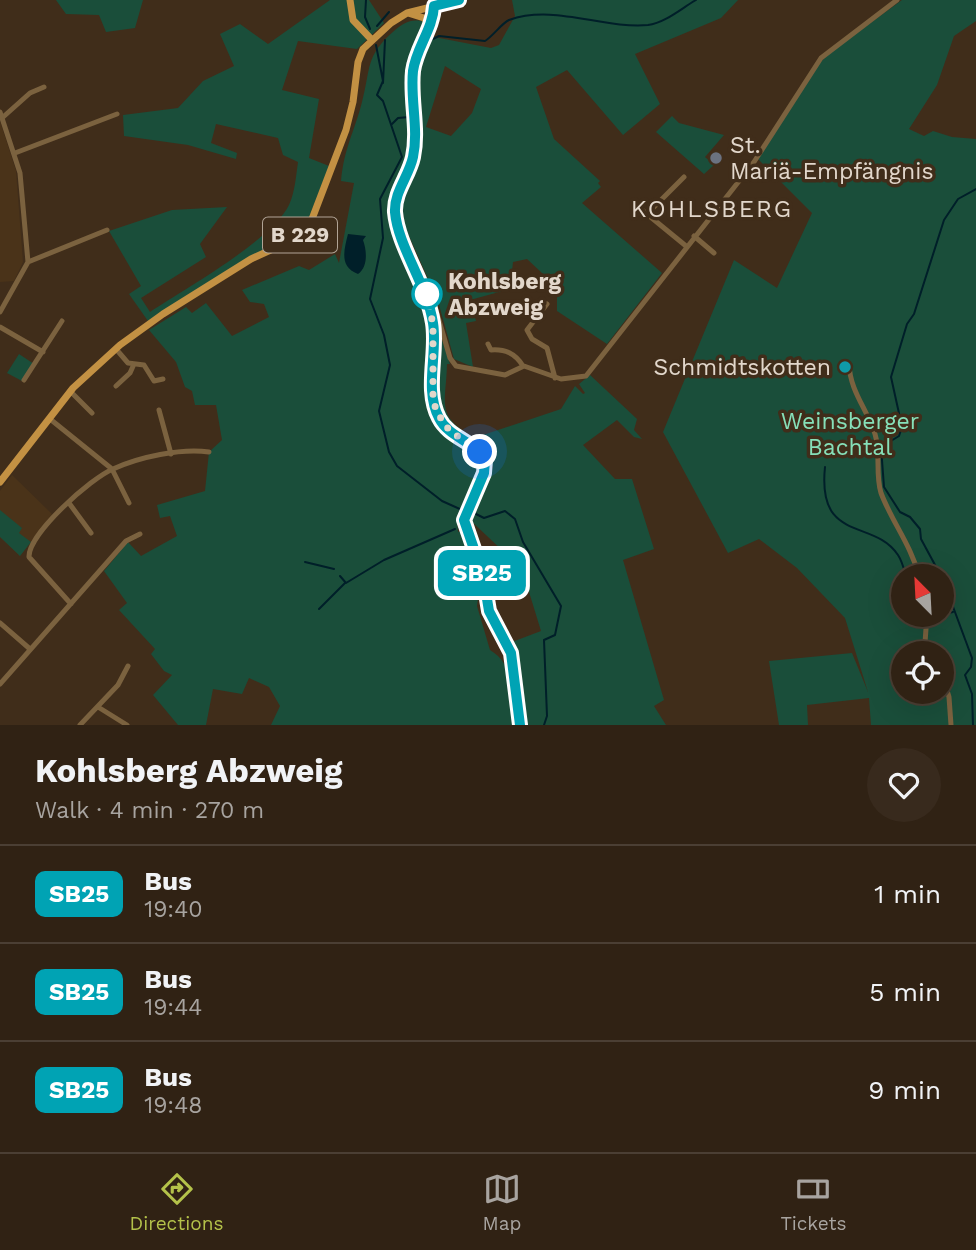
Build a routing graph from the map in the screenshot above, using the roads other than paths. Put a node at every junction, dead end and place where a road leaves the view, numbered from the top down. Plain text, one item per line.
1 (350, 0) edge
2 (459, 0) edge
3 (897, 0) edge
4 (434, 3) edge
5 (407, 13) junction
6 (430, 25) junction
7 (372, 40) junction
8 (44, 87) dead end
9 (117, 114) dead end
10 (1, 115) edge
11 (15, 153) junction
12 (684, 177) dead end
13 (635, 209) dead end
14 (647, 214) junction
15 (107, 230) dead end
16 (694, 236) junction
17 (686, 246) junction
18 (714, 253) dead end
19 (27, 262) junction
20 (429, 301) junction
21 (547, 304) dead end
22 (0, 312) edge
23 (62, 321) dead end
24 (0, 327) edge
25 (488, 344) dead end
26 (116, 349) junction
27 (43, 352) junction
28 (134, 364) junction
29 (849, 364) dead end
30 (523, 366) junction
31 (555, 378) junction
32 (163, 379) dead end
33 (24, 380) dead end
34 (116, 386) dead end
35 (70, 391) junction
36 (159, 410) dead end
37 (92, 413) dead end
38 (50, 419) junction
39 (209, 452) dead end
40 (171, 454) junction
41 (113, 469) junction
42 (0, 482) edge
43 (69, 503) junction
44 (130, 503) dead end
45 (91, 533) dead end
46 (140, 534) dead end
47 (915, 564) edge
48 (71, 604) junction
49 (0, 623) edge
50 (30, 649) junction
51 (128, 666) dead end
52 (0, 684) edge
53 (950, 704) edge
54 (98, 707) junction
55 (80, 725) edge
56 (127, 725) edge
57 (520, 725) edge
58 (951, 725) edge

1 - 7 main road
2 - 4 main road, B 229
3 - 16 street
4 - 5 main road, B 229
4 - 6 main road
5 - 6 main road
5 - 7 main road, B 229
6 - 20 main road
7 - 26 main road, B 229
8 - 10 street
9 - 11 street
10 - 11 street
11 - 19 street
12 - 14 street
13 - 14 street
14 - 17 street
15 - 19 street
16 - 17 street
16 - 18 street
17 - 31 street
19 - 22 street
20 - 30 street
20 - 57 main road
21 - 31 street
23 - 27 street
24 - 27 street
25 - 30 street
26 - 28 street
26 - 35 main road, B 229
27 - 33 street
28 - 32 street
28 - 34 street
29 - 47 street
30 - 31 street
35 - 37 street
35 - 38 main road, B 229
36 - 40 street
38 - 41 street
38 - 42 main road, B 229
39 - 40 street
40 - 41 street
41 - 43 street
41 - 44 street
43 - 45 street
43 - 48 street
46 - 48 street
48 - 50 street
49 - 50 street
50 - 52 street
51 - 54 street
53 - 58 street
54 - 55 street
54 - 56 street

